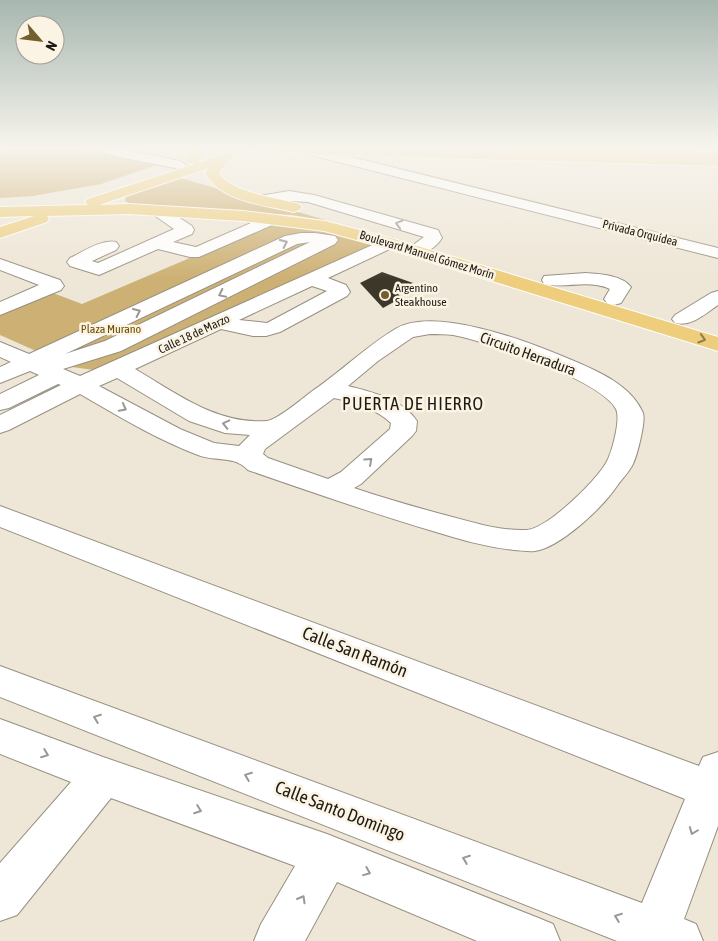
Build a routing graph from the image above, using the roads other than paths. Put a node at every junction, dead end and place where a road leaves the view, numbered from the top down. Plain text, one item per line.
1 (128, 191) edge
2 (133, 191) edge
3 (236, 191) edge
4 (476, 191) edge
5 (241, 193) junction
6 (214, 195) dead end
7 (116, 197) junction
8 (178, 197) dead end
9 (154, 204) junction
10 (0, 205) edge
11 (70, 206) junction
12 (43, 211) junction
13 (0, 212) edge
14 (273, 218) junction
15 (0, 225) edge
16 (0, 233) edge
17 (327, 233) junction
18 (388, 243) junction
19 (159, 244) junction
20 (110, 246) dead end
21 (421, 248) junction
22 (718, 253) edge
23 (0, 264) edge
24 (266, 272) junction
25 (551, 280) joint
26 (306, 281) junction
27 (718, 297) edge
28 (614, 299) joint
29 (0, 309) edge
30 (682, 319) junction
31 (219, 322) junction
32 (718, 330) edge
33 (718, 344) edge
34 (82, 348) junction
35 (0, 349) edge
36 (118, 369) junction
37 (53, 372) junction
38 (0, 376) edge
39 (330, 390) junction
40 (0, 403) edge
41 (0, 425) edge
42 (274, 429) junction
43 (249, 456) junction
44 (330, 489) junction
45 (0, 516) edge
46 (0, 682) edge
47 (0, 736) edge
48 (103, 776) junction
49 (714, 779) edge
50 (327, 856) junction
51 (0, 898) edge
52 (662, 938) edge
53 (278, 941) edge
54 (536, 941) edge

1 - 7 main road
2 - 7 main road
3 - 5 main road, Boulevard Manuel Gómez Morín
4 - 22 street, Privada Orquídea
5 - 6 main road
21 -> 5 main road, Boulevard Manuel Gómez Morín
7 - 9 main road, Boulevard Manuel Gómez Morín
7 - 10 main road
7 - 11 main road, Boulevard Manuel Gómez Morín
7 - 11 main road
8 - 9 main road
9 - 14 main road, Boulevard Manuel Gómez Morín
9 - 19 street
10 - 11 main road
11 - 12 main road
11 - 16 main road
12 - 13 main road
12 - 15 main road
14 - 17 main road, Boulevard Manuel Gómez Morín
14 - 19 street
17 - 18 main road, Boulevard Manuel Gómez Morín
17 - 24 street
34 -> 17 street
18 - 21 main road, Boulevard Manuel Gómez Morín
18 - 26 street, Calle 18 de Marzo
19 - 20 street
21 - 25 main road, Boulevard Manuel Gómez Morín
21 -> 33 main road, Boulevard Manuel Gómez Morín
23 - 29 street
24 - 26 street
24 -> 34 street
25 - 28 street
26 - 31 street, Calle 18 de Marzo
26 - 31 street
27 - 30 street
28 - 30 main road
30 - 32 main road
31 - 36 street, Calle 18 de Marzo
34 - 37 street
35 - 37 street, Circuito Herradura
36 - 37 street, Calle 18 de Marzo
42 -> 36 street
37 - 38 street
37 - 40 street
37 - 41 street, Calle 18 de Marzo
37 -> 43 street, Circuito Herradura
39 - 42 street, Circuito Herradura
44 -> 39 street
39 - 44 street, Circuito Herradura
42 - 43 street, Circuito Herradura
43 - 44 street, Circuito Herradura
45 - 49 street, Calle San Ramón
52 -> 46 street, Calle Santo Domingo
47 -> 48 street
48 -> 50 street
48 - 51 street
49 -> 52 street
53 -> 50 street
50 -> 54 street

